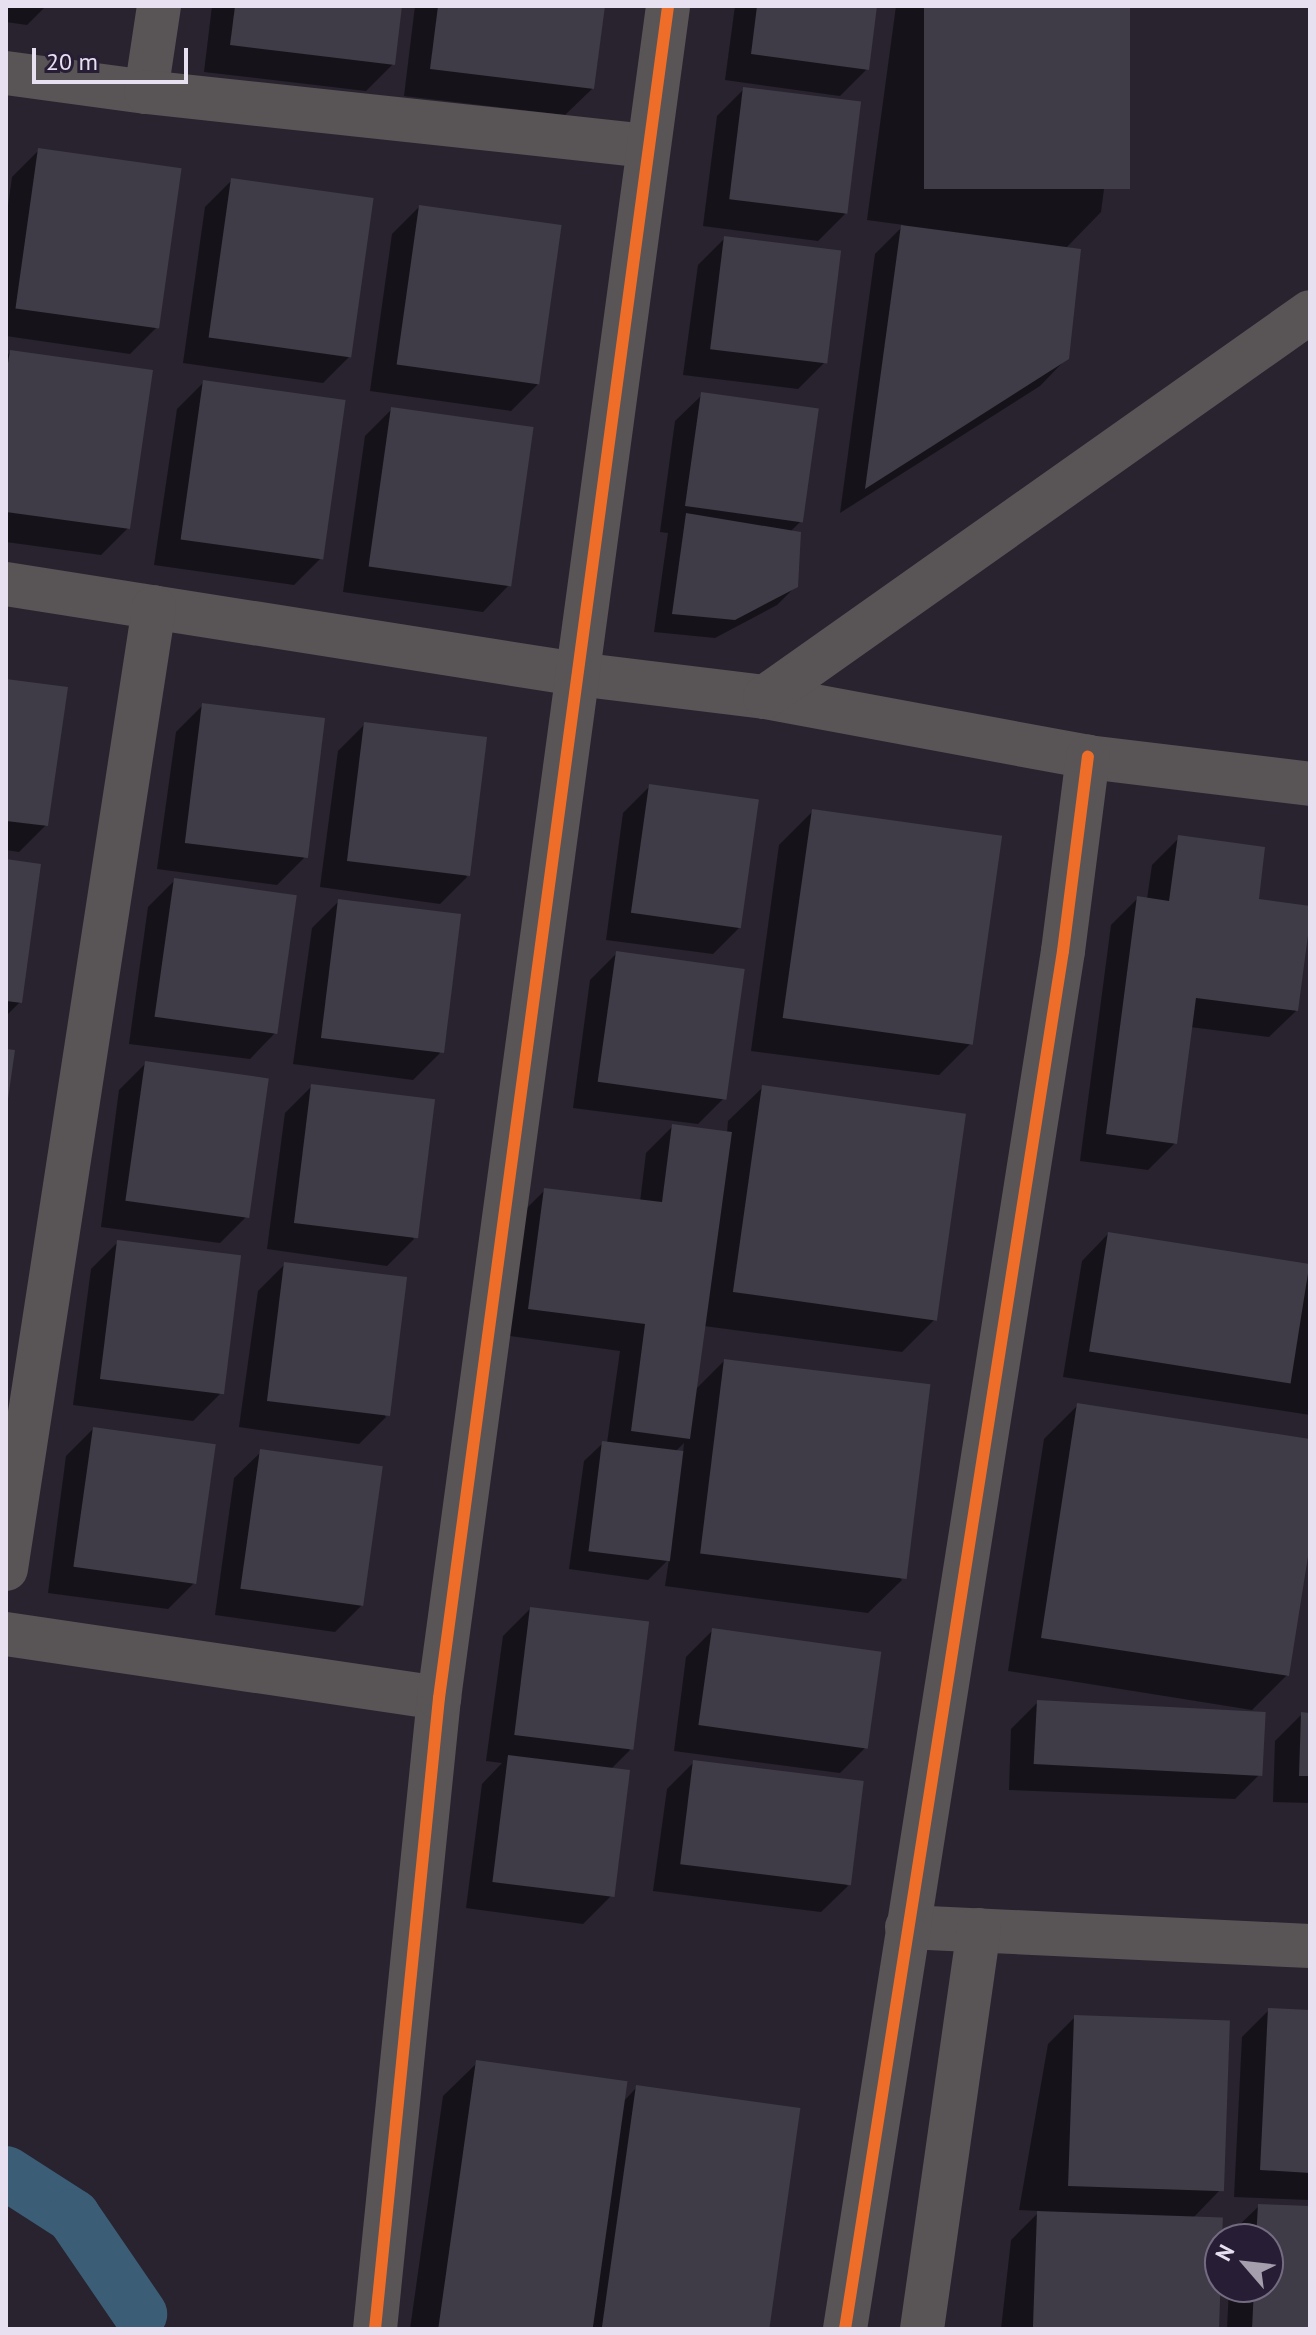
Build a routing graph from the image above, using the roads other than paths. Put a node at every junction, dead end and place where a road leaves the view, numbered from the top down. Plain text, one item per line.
1 (159, 6) edge
2 (668, 6) edge
3 (6, 73) edge
4 (146, 92) junction
5 (648, 146) junction
6 (1310, 312) edge
7 (6, 584) edge
8 (154, 607) junction
9 (577, 674) junction
10 (765, 697) junction
11 (1088, 757) junction
12 (1310, 784) edge
13 (6, 1569) edge
14 (6, 1634) edge
15 (439, 1698) junction
16 (907, 1927) junction
17 (979, 1930) junction
18 (1310, 1946) edge
19 (375, 2329) edge
20 (845, 2329) edge
21 (922, 2329) edge

1 - 4 street
2 - 5 street
3 - 4 street
4 - 5 street
5 - 9 street
6 - 10 street
7 - 8 street
8 - 9 street
8 - 13 street
9 - 10 street
9 - 15 street
10 - 11 street
11 - 12 street
11 - 16 street
14 - 15 street
15 - 19 street
16 - 17 street
16 - 20 street
17 - 18 street
17 - 21 street

